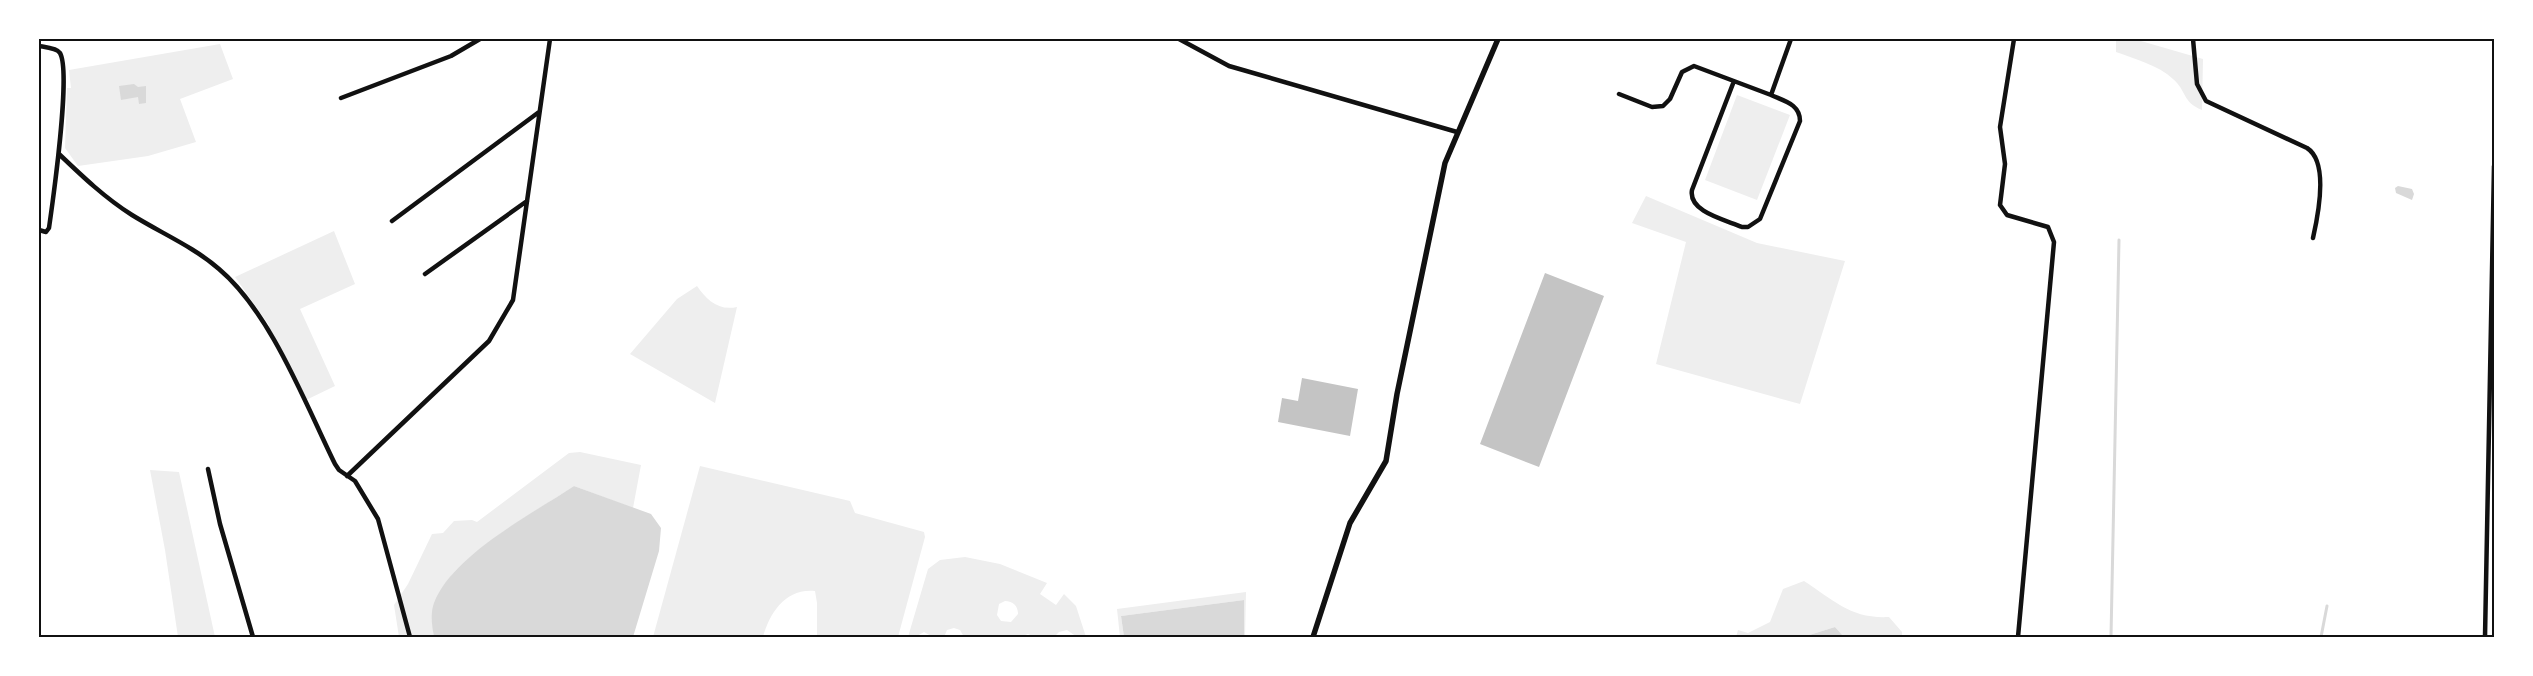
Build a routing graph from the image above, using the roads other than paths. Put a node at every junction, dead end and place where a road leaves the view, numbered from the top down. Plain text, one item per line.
1 (480, 39) edge
2 (550, 39) edge
3 (1179, 39) edge
4 (1498, 39) edge
5 (1791, 39) edge
6 (2014, 39) edge
7 (2193, 39) edge
8 (39, 46) edge
9 (1734, 81) junction
10 (1619, 94) dead end
11 (1771, 95) junction
12 (341, 98) dead end
13 (539, 112) junction
14 (1457, 132) junction
15 (59, 154) junction
16 (2494, 166) edge
17 (527, 200) junction
18 (392, 221) dead end
19 (39, 230) edge
20 (2313, 238) dead end
21 (425, 274) dead end
22 (208, 469) dead end
23 (347, 476) junction
24 (2488, 480) junction
25 (2494, 481) edge
26 (253, 637) edge
27 (410, 637) edge
28 (1313, 637) edge
29 (2018, 637) edge
30 (2484, 637) edge

1 - 12 street
2 - 13 street
3 - 14 street
4 - 14 street
5 - 11 street
6 - 29 street
7 - 20 street
8 - 15 street
9 - 10 street
9 - 11 street
9 - 11 street
13 - 17 street
13 - 18 street
14 - 28 street
15 - 19 street
15 - 23 street
16 - 24 street
17 - 21 street
17 - 23 street
22 - 26 street
23 - 27 street
24 - 25 street
24 - 30 street

